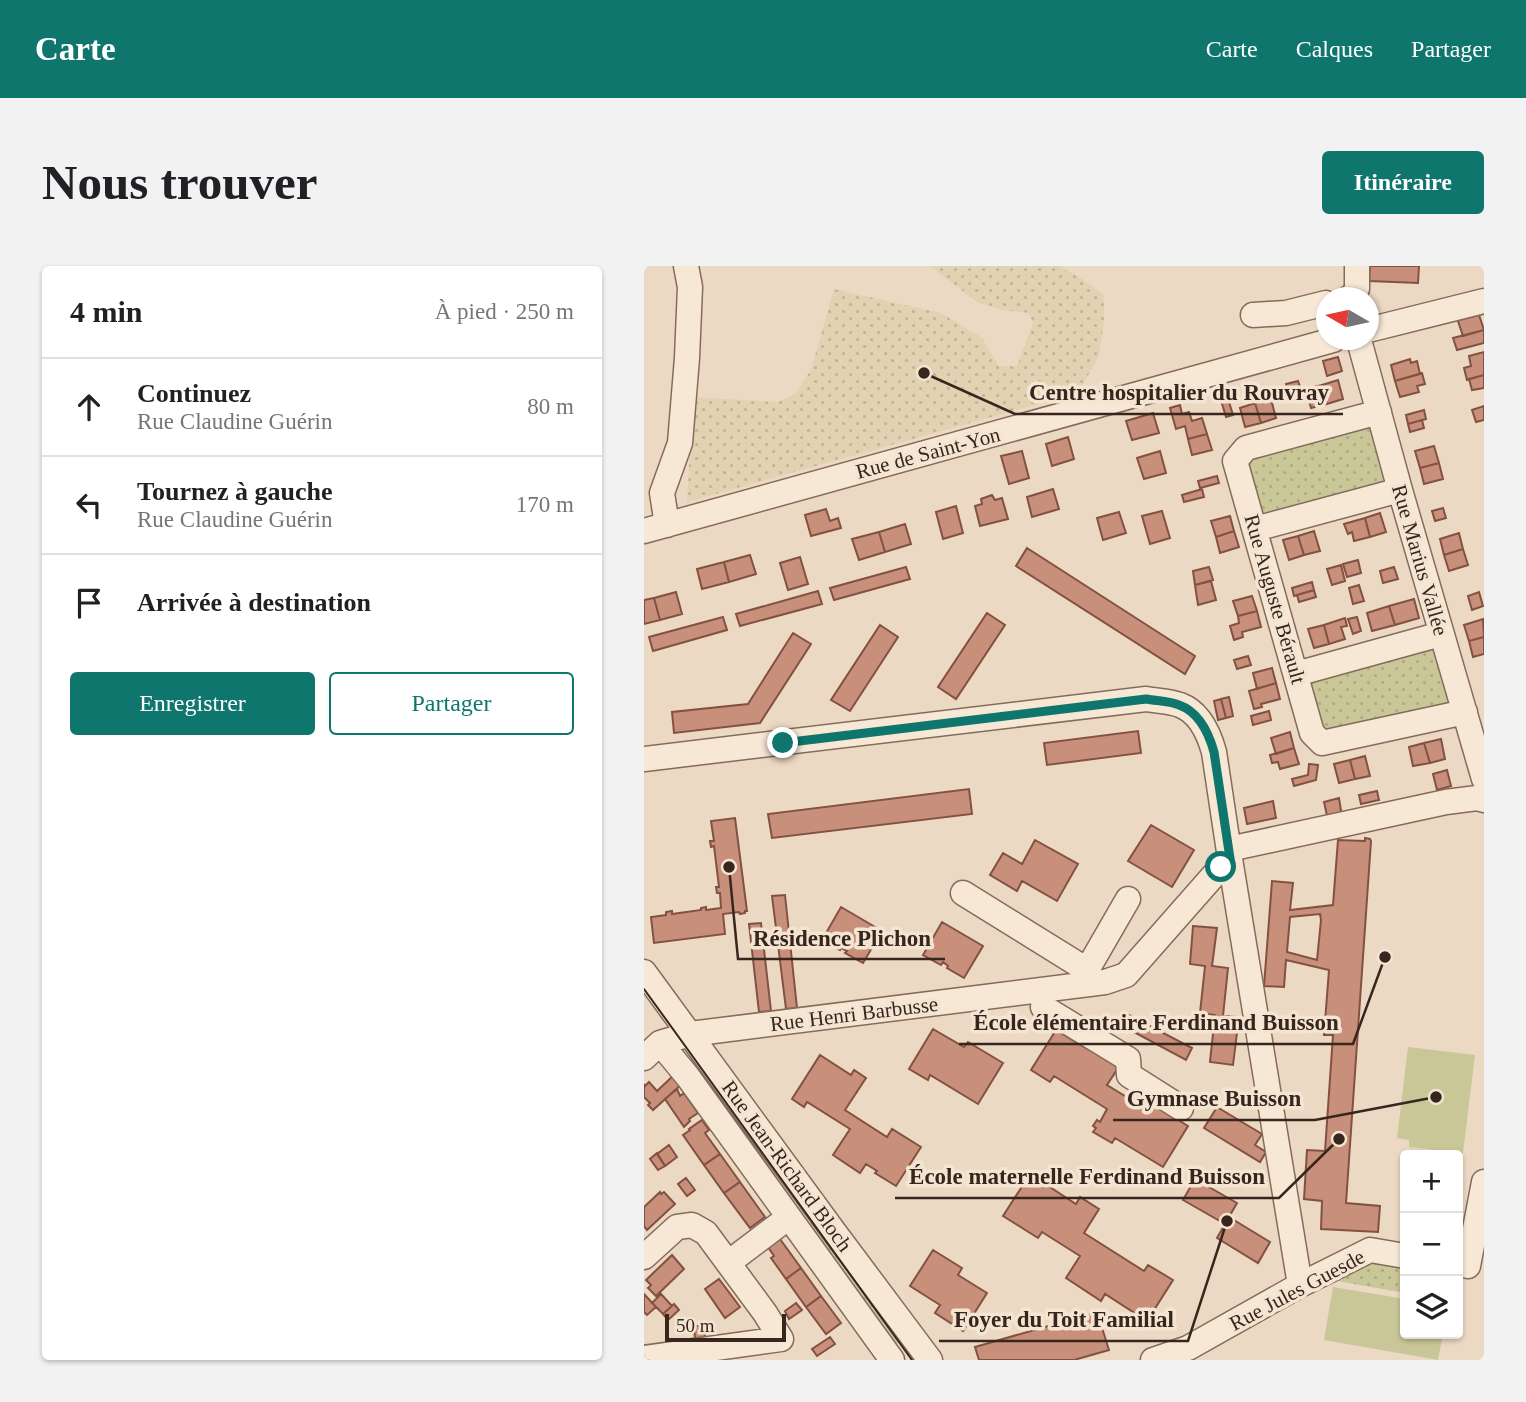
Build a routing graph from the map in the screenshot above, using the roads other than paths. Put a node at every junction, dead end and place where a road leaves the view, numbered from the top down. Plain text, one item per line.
1 (686, 266) edge
2 (1357, 266) edge
3 (1357, 287) edge
4 (1484, 301) edge
5 (1316, 306) edge
6 (1252, 315) dead end
7 (1379, 327) edge
8 (1316, 345) edge
9 (1362, 350) edge
10 (1379, 412) junction
11 (1400, 490) junction
12 (655, 528) edge
13 (1255, 529) junction
14 (1441, 634) junction
15 (1296, 674) junction
16 (1465, 712) junction
17 (644, 759) edge
18 (1484, 779) edge
19 (1484, 800) edge
20 (1230, 857) junction
21 (963, 893) dead end
22 (1128, 899) dead end
23 (644, 972) edge
24 (1089, 977) junction
25 (1043, 1007) dead end
26 (690, 1034) junction
27 (652, 1051) edge
28 (1181, 1108) dead end
29 (1484, 1186) edge
30 (789, 1217) junction
31 (1400, 1255) edge
32 (644, 1257) edge
33 (729, 1263) junction
34 (1470, 1266) edge
35 (1300, 1285) junction
36 (785, 1349) edge
37 (919, 1357) edge
38 (652, 1358) edge
39 (892, 1360) edge
40 (1153, 1360) edge

1 - 12 street
2 - 3 street
4 - 7 street
5 - 6 street
8 - 12 street, Rue de Saint-Yon
9 - 10 street, Rue Marius Vallée
10 - 11 street, Rue Marius Vallée
10 - 13 street, Rue Auguste Bérault
11 - 13 street
11 - 14 street, Rue Marius Vallée
13 - 15 street, Rue Auguste Bérault
14 - 15 street
14 - 16 street, Rue Marius Vallée
15 - 16 street, Rue Auguste Bérault
16 - 18 street, Rue Marius Vallée
17 - 20 street
19 - 20 street
20 - 24 street, Rue Henri Barbusse
20 - 35 street
21 - 24 street
22 - 24 street
23 - 26 street, Rue Jean-Richard Bloch
24 - 26 street, Rue Henri Barbusse
25 - 28 street
26 - 27 street, Rue Henri Barbusse
26 - 37 street, Rue Jean-Richard Bloch
27 - 30 street, Rue Jean-Richard Bloch
29 - 34 street
30 - 33 street
30 - 39 street, Rue Jean-Richard Bloch
31 - 35 street, Rue Jules Guesde
32 - 33 street
33 - 36 street
35 - 40 street, Rue Jules Guesde
36 - 38 street

